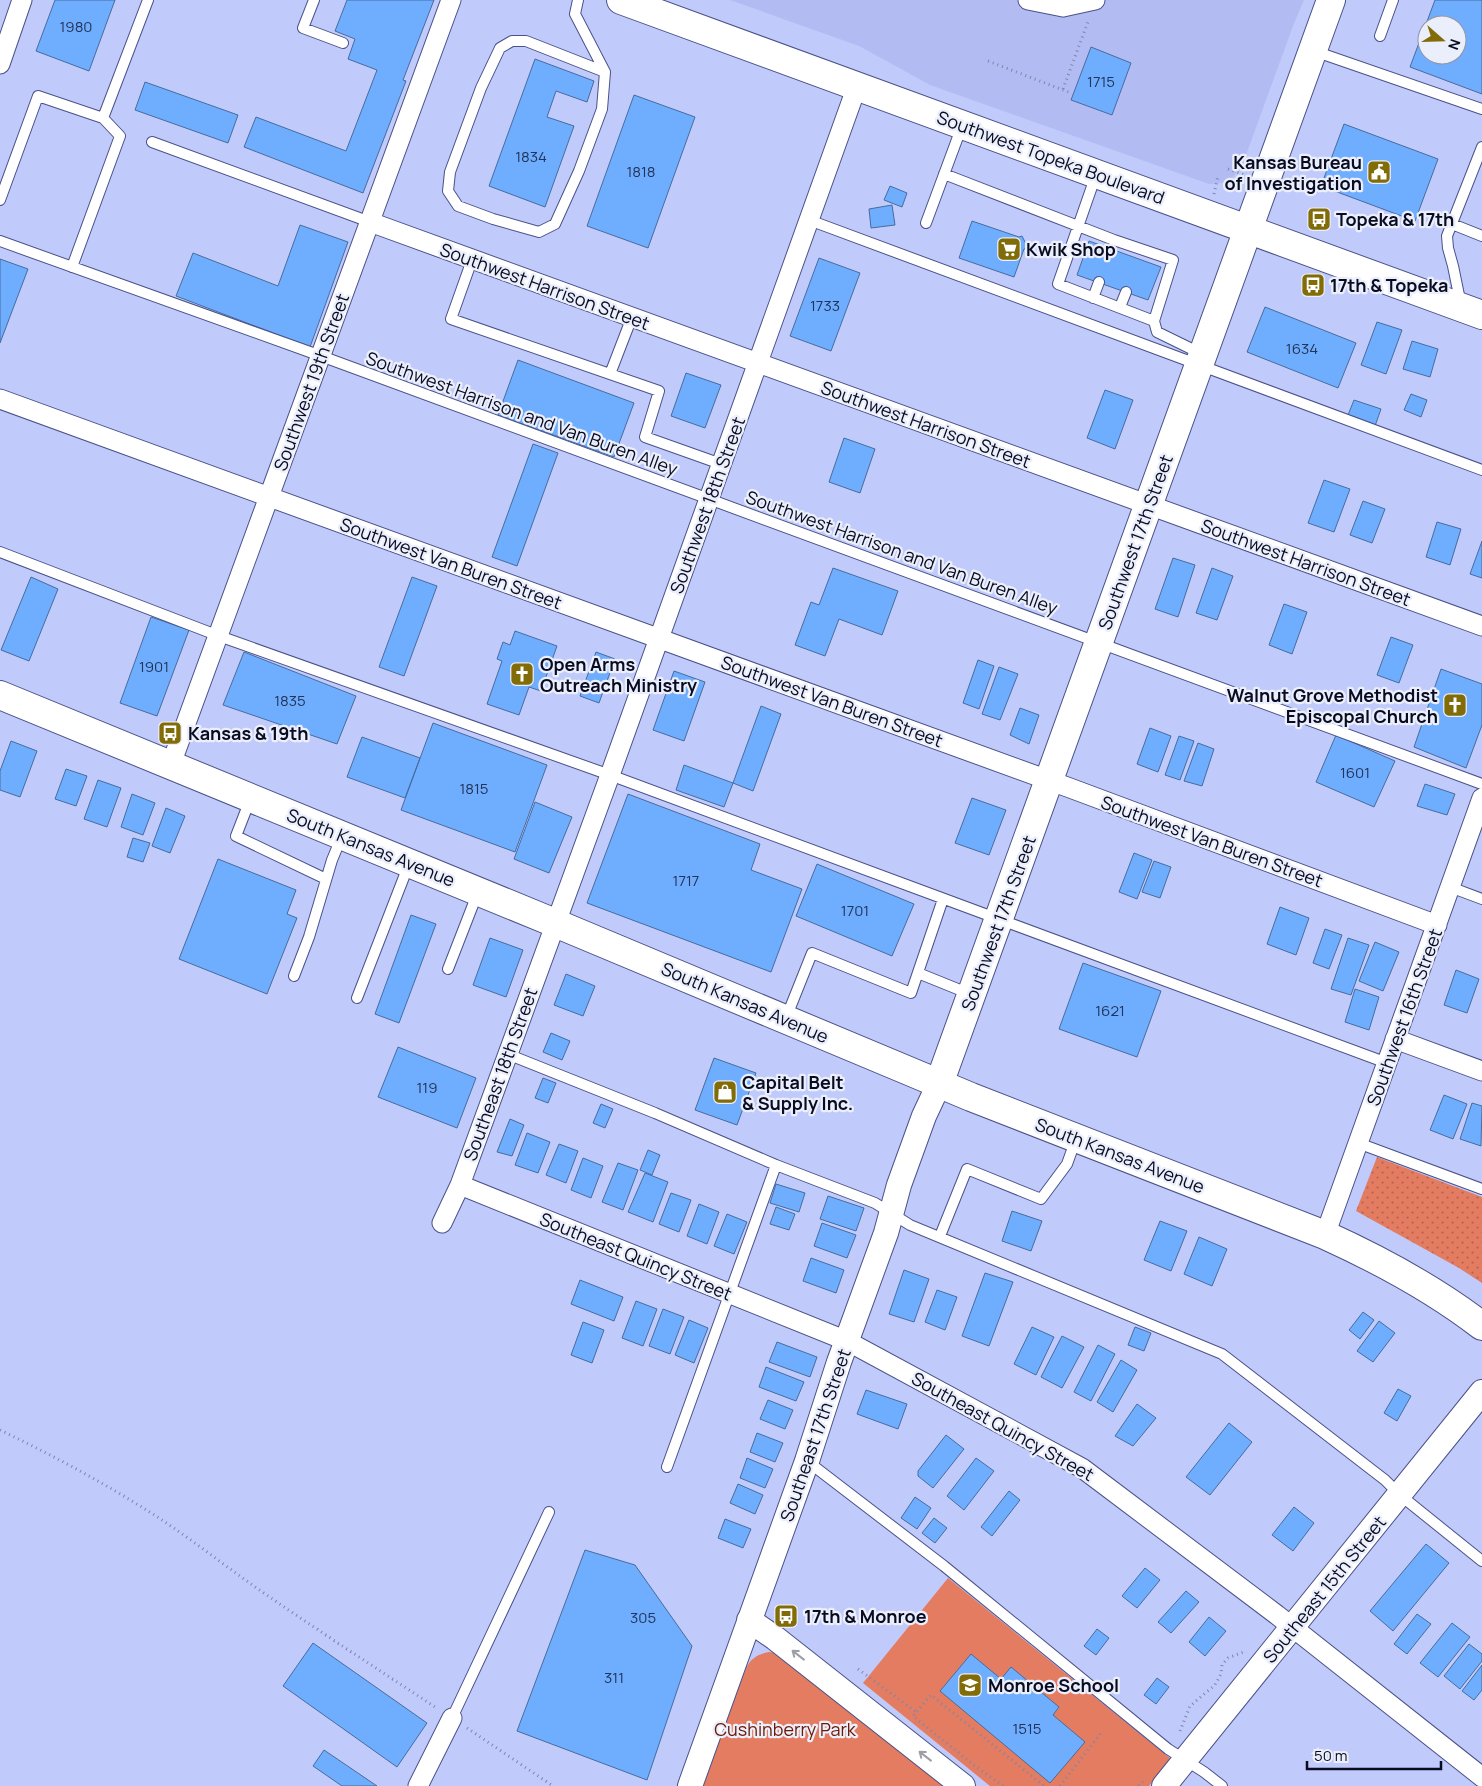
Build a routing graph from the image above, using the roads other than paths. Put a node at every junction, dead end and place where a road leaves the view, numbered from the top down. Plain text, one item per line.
1 (22, 0) edge
2 (148, 0) edge
3 (314, 0) edge
4 (451, 0) edge
5 (578, 0) edge
6 (621, 0) edge
7 (1028, 0) edge
8 (1331, 0) edge
9 (1393, 0) edge
10 (1092, 8) edge
11 (1380, 36) dead end
12 (343, 43) dead end
13 (1313, 51) junction
14 (0, 64) edge
15 (605, 72) junction
16 (857, 86) junction
17 (1482, 109) edge
18 (103, 118) junction
19 (962, 125) junction
20 (152, 142) dead end
21 (1482, 147) edge
22 (944, 174) junction
23 (1097, 174) junction
24 (0, 200) edge
25 (809, 220) junction
26 (370, 222) junction
27 (926, 223) dead end
28 (1452, 224) junction
29 (1079, 226) junction
30 (1248, 230) junction
31 (1482, 236) edge
32 (0, 241) edge
33 (472, 260) junction
34 (72, 267) junction
35 (1099, 282) dead end
36 (1126, 292) dead end
37 (1094, 298) junction
38 (1120, 307) junction
39 (1472, 311) edge
40 (632, 317) junction
41 (1154, 321) junction
42 (321, 356) junction
43 (1201, 360) junction
44 (758, 362) junction
45 (610, 374) junction
46 (0, 399) edge
47 (721, 464) junction
48 (1482, 470) edge
49 (270, 497) junction
50 (709, 500) junction
51 (1149, 505) junction
52 (0, 552) edge
53 (1482, 626) edge
54 (219, 636) junction
55 (659, 638) junction
56 (1099, 642) junction
57 (0, 694) edge
58 (171, 764) junction
59 (610, 776) junction
60 (1049, 781) junction
61 (1482, 784) edge
62 (251, 797) junction
63 (1482, 798) edge
64 (342, 835) junction
65 (410, 863) junction
66 (326, 879) junction
67 (1450, 887) junction
68 (478, 891) junction
69 (943, 899) junction
70 (1482, 899) edge
71 (999, 920) junction
72 (555, 923) junction
73 (1436, 925) junction
74 (448, 969) dead end
75 (918, 973) junction
76 (294, 976) dead end
77 (972, 995) junction
78 (357, 998) dead end
79 (786, 1019) junction
80 (1395, 1039) junction
81 (507, 1054) junction
82 (1387, 1063) junction
83 (1482, 1072) edge
84 (940, 1084) junction
85 (1076, 1138) junction
86 (1358, 1143) junction
87 (776, 1165) junction
88 (460, 1185) junction
89 (1482, 1189) edge
90 (892, 1213) junction
91 (442, 1223) dead end
92 (1325, 1235) junction
93 (940, 1236) junction
94 (730, 1295) junction
95 (1482, 1326) edge
96 (847, 1341) junction
97 (1482, 1392) edge
98 (807, 1461) junction
99 (667, 1467) dead end
100 (1400, 1495) junction
101 (549, 1512) dead end
102 (1482, 1561) edge
103 (749, 1620) junction
104 (1293, 1628) junction
105 (452, 1718) joint
106 (1185, 1760) junction
107 (1482, 1777) edge
108 (418, 1786) edge
109 (690, 1786) edge
110 (963, 1786) edge
111 (1164, 1786) edge
112 (1222, 1786) edge

1 - 14 street
2 - 18 lane
3 - 12 lane
4 - 26 street, Southwest 19th Street
5 - 15 lane
6 - 16 main road, Southwest Topeka Boulevard
7 - 10 street
8 - 13 main road, Southwest 17th Street
9 - 11 lane
13 - 17 lane
13 - 30 main road, Southwest 17th Street
15 - 15 lane
16 - 19 main road, Southwest Topeka Boulevard
16 - 25 street, Southwest 18th Street
18 - 24 lane
18 - 34 lane
19 - 22 lane
19 - 23 main road, Southwest Topeka Boulevard
20 - 26 lane
21 - 28 lane
22 - 27 lane
22 - 29 lane
23 - 29 lane
23 - 30 main road, Southwest Topeka Boulevard
25 - 43 lane
25 - 44 street, Southwest 18th Street
26 - 33 street, Southwest Harrison Street
26 - 42 street, Southwest 19th Street
28 - 31 lane
28 - 39 lane
29 - 37 lane
29 - 41 lane
30 - 39 main road, Southwest Topeka Boulevard
30 - 43 main road, Southwest 17th Street
32 - 34 lane, Southwest Harrison and Van Buren Alley
33 - 40 street, Southwest Harrison Street
33 - 45 lane
34 - 42 lane, Southwest Harrison and Van Buren Alley
35 - 37 lane
36 - 38 lane
37 - 38 lane
38 - 41 lane
40 - 44 street, Southwest Harrison Street
40 - 45 lane
41 - 43 lane
42 - 49 street, Southwest 19th Street
42 - 50 lane, Southwest Harrison and Van Buren Alley
43 - 48 lane
43 - 51 main road, Southwest 17th Street
44 - 47 street, Southwest 18th Street
44 - 51 street, Southwest Harrison Street
45 - 47 lane
46 - 49 street, Southwest Van Buren Street
47 - 50 street, Southwest 18th Street
49 - 54 street, Southwest 19th Street
49 - 55 street, Southwest Van Buren Street
50 - 55 street, Southwest 18th Street
50 - 56 lane, Southwest Harrison and Van Buren Alley
51 - 53 street, Southwest Harrison Street
51 - 56 main road, Southwest 17th Street
52 - 54 lane
54 - 58 street, Southwest 19th Street
54 - 59 lane
55 - 59 street, Southwest 18th Street
55 - 60 street, Southwest Van Buren Street
56 - 60 main road, Southwest 17th Street
56 - 61 lane, Southwest Harrison and Van Buren Alley
57 - 58 main road, South Kansas Avenue
58 - 62 main road, South Kansas Avenue
59 - 69 lane
59 - 72 street, Southwest 18th Street
60 - 71 main road, Southwest 17th Street
60 - 73 street, Southwest Van Buren Street
62 - 64 main road, South Kansas Avenue
62 - 66 lane
63 - 67 street, Southwest 16th Street
64 - 65 main road, South Kansas Avenue
64 - 66 lane
65 - 68 main road, South Kansas Avenue
65 - 78 lane
66 - 76 lane
67 - 70 lane
67 - 73 street, Southwest 16th Street
68 - 72 main road, South Kansas Avenue
68 - 74 lane
69 - 71 lane
69 - 75 lane
71 - 77 main road, Southwest 17th Street
71 - 82 lane
72 - 79 main road, South Kansas Avenue
72 - 81 street, Southeast 18th Street
73 - 80 street, Southwest 16th Street
75 - 77 lane
75 - 79 lane
77 - 84 main road, Southwest 17th Street
79 - 84 main road, South Kansas Avenue
80 - 82 street, Southwest 16th Street
80 - 83 street
81 - 87 lane
81 - 88 street, Southeast 18th Street
82 - 86 street, Southwest 16th Street
84 - 85 main road, South Kansas Avenue
84 - 90 street, Southeast 17th Street
85 - 92 main road, South Kansas Avenue
85 - 93 lane
86 - 89 lane
86 - 92 street, Southwest 16th Street
87 - 90 lane
87 - 94 lane
88 - 91 street, Southeast 18th Street
88 - 94 street, Southeast Quincy Street
90 - 93 lane
90 - 96 street, Southeast 17th Street
92 - 95 main road, South Kansas Avenue
93 - 100 lane
94 - 96 street, Southeast Quincy Street
94 - 99 lane
96 - 98 street, Southeast 17th Street
96 - 104 street, Southeast Quincy Street
97 - 100 street, Southeast 15th Street
98 - 103 street, Southeast 17th Street
98 - 106 lane
100 - 102 lane
100 - 104 street, Southeast 15th Street
101 - 105 lane
103 - 109 street, Southeast 17th Street
110 -> 103 street
104 - 106 street, Southeast 15th Street
104 - 107 street, Southeast Quincy Street
105 - 108 street
106 - 111 street, Southeast 15th Street
106 - 112 lane

